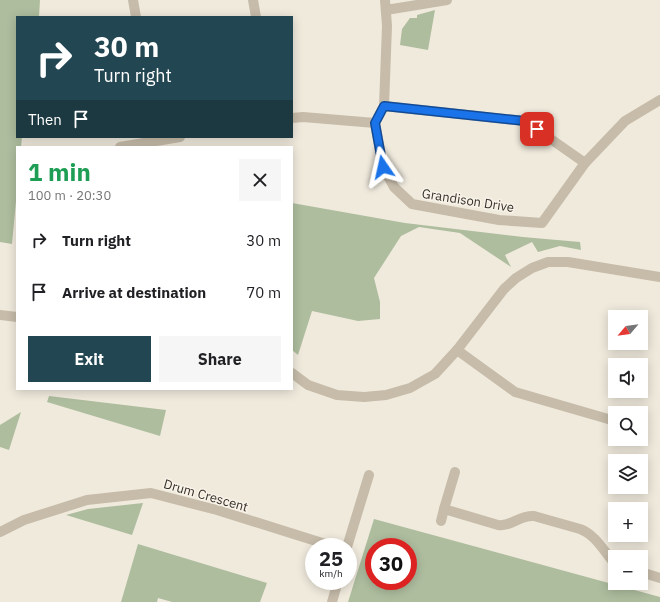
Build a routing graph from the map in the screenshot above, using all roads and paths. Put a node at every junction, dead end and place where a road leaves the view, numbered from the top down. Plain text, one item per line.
1 (133, 0) edge
2 (253, 0) edge
3 (447, 0) edge
4 (386, 5) edge
5 (136, 16) edge
6 (256, 16) edge
7 (660, 100) edge
8 (384, 106) junction
9 (293, 118) edge
10 (375, 123) junction
11 (170, 138) edge
12 (123, 143) edge
13 (585, 163) junction
14 (660, 277) edge
15 (0, 315) edge
16 (16, 317) edge
17 (457, 350) junction
18 (293, 374) edge
19 (608, 418) edge
20 (454, 472) dead end
21 (370, 475) dead end
22 (444, 509) junction
23 (441, 520) dead end
24 (0, 532) edge
25 (306, 538) edge
26 (351, 538) edge
27 (608, 555) edge
28 (648, 574) edge
29 (660, 578) edge
30 (335, 590) edge
31 (332, 602) edge

1 - 5 street
2 - 6 street
3 - 4 street
4 - 8 street
7 - 13 street, Grandison Drive
8 - 10 street
8 - 13 street
9 - 10 street
10 - 13 street, Grandison Drive
11 - 12 street
14 - 17 street
15 - 16 street
17 - 18 street
17 - 19 street
20 - 22 street
21 - 26 street
22 - 23 street
22 - 27 street
24 - 25 street, Drum Crescent
28 - 29 street
30 - 31 street

